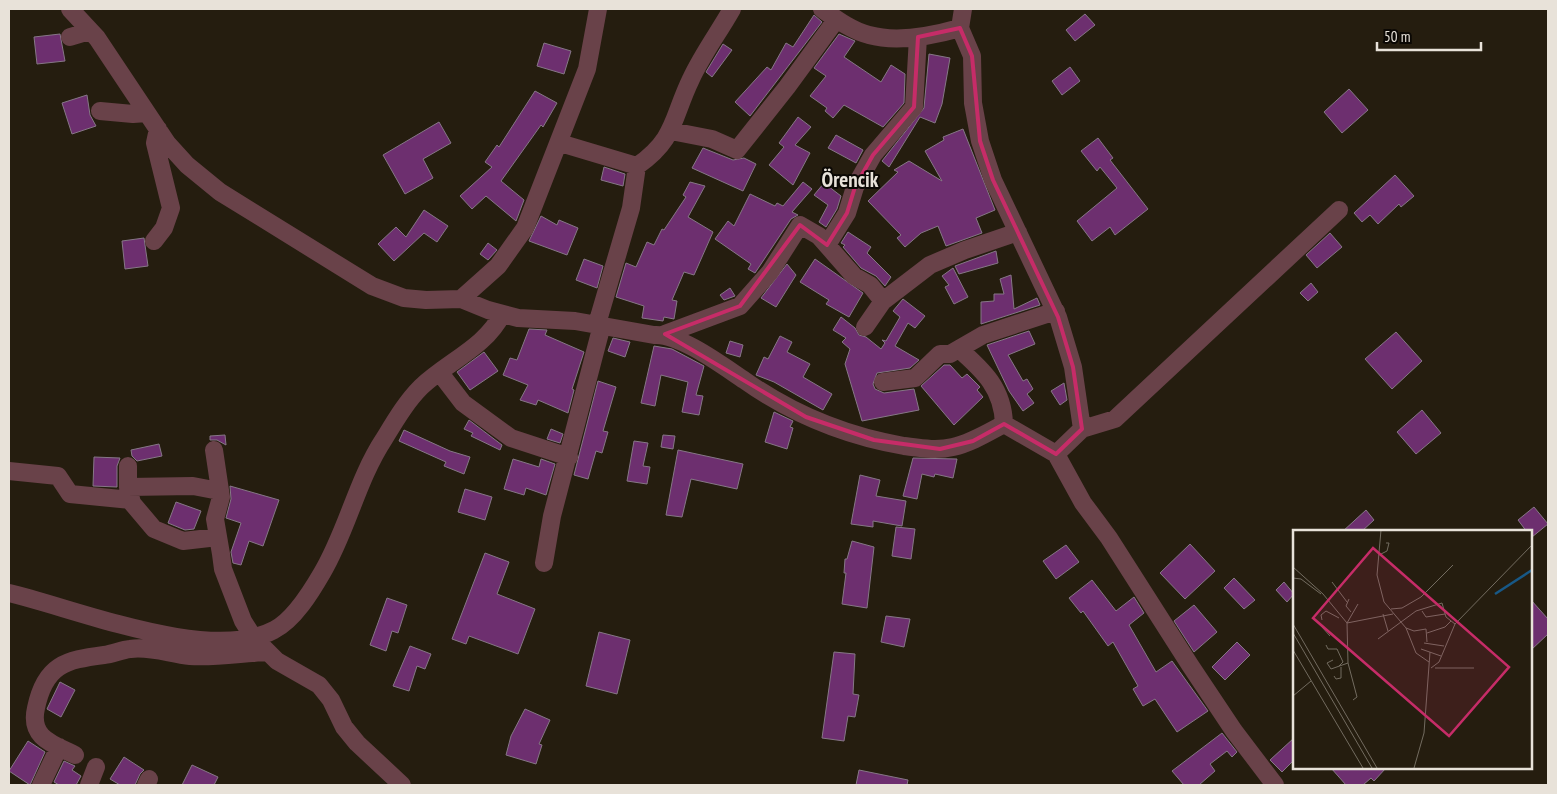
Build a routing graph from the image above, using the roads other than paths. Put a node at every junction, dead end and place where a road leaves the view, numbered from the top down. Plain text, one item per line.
1 (598, 9) edge
2 (732, 9) edge
3 (822, 9) edge
4 (962, 9) edge
5 (74, 11) edge
6 (836, 20) junction
7 (960, 28) junction
8 (90, 31) junction
9 (918, 37) junction
10 (70, 38) dead end
11 (100, 111) dead end
12 (147, 112) junction
13 (158, 129) junction
14 (671, 131) junction
15 (560, 143) junction
16 (637, 166) junction
17 (1339, 210) dead end
18 (1018, 232) junction
19 (154, 241) dead end
20 (827, 246) junction
21 (462, 299) junction
22 (883, 300) junction
23 (1056, 311) junction
24 (502, 314) junction
25 (599, 324) junction
26 (865, 327) dead end
27 (665, 334) junction
28 (960, 349) junction
29 (440, 373) junction
30 (884, 382) dead end
31 (1004, 424) junction
32 (1082, 429) junction
33 (214, 450) dead end
34 (1056, 454) junction
35 (568, 457) junction
36 (128, 466) dead end
37 (9, 471) edge
38 (218, 491) junction
39 (129, 493) junction
40 (218, 536) junction
41 (544, 563) dead end
42 (9, 593) edge
43 (253, 637) junction
44 (266, 652) junction
45 (96, 767) dead end
46 (41, 785) edge
47 (89, 785) edge
48 (402, 785) edge
49 (1275, 785) edge

1 - 15 street
2 - 14 street
3 - 6 street
4 - 7 street
5 - 8 street
6 - 9 street
6 - 14 street
7 - 9 street
7 - 18 street
8 - 10 street
8 - 12 street
9 - 20 street
11 - 12 street
12 - 13 street
13 - 19 street
13 - 21 street
14 - 16 street
15 - 16 street
15 - 21 street
16 - 25 street
17 - 32 street
18 - 22 street
18 - 23 street
20 - 22 street
20 - 27 street
21 - 24 street
22 - 26 street
23 - 28 street
23 - 32 street
24 - 25 street
24 - 29 street
25 - 27 street
25 - 35 street
27 - 31 street
28 - 30 street
28 - 31 street
29 - 35 street
29 - 43 street
31 - 34 street
32 - 34 street
33 - 38 street
34 - 49 street
35 - 41 street
36 - 39 street
37 - 39 street
38 - 39 street
38 - 40 street
39 - 40 street
40 - 43 street
42 - 43 street
43 - 44 street
44 - 46 street
44 - 48 street
45 - 47 street

